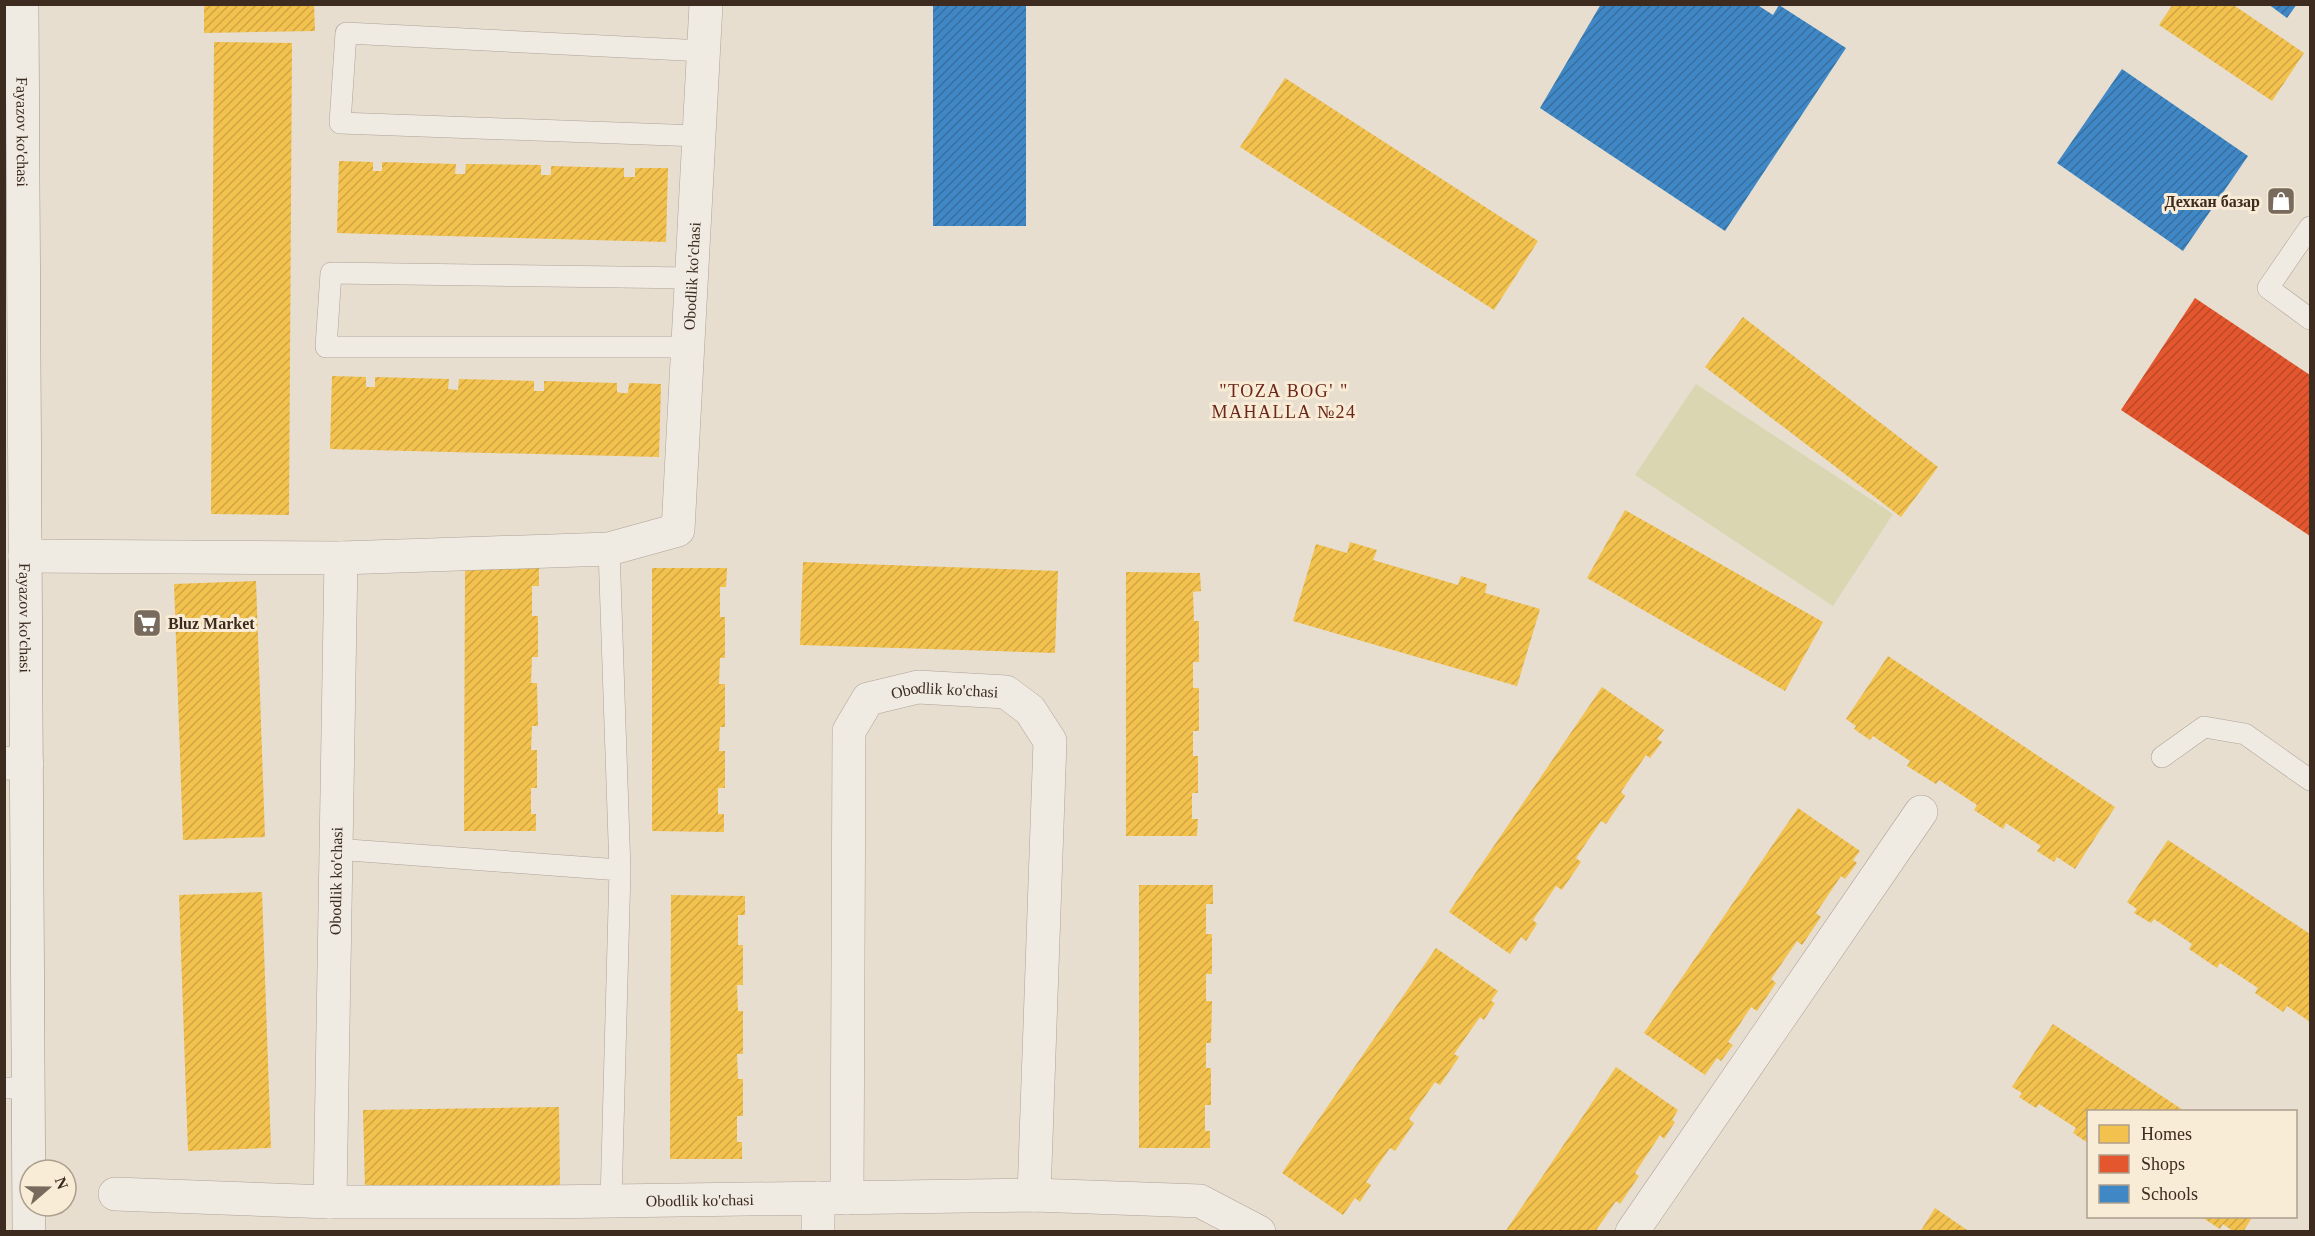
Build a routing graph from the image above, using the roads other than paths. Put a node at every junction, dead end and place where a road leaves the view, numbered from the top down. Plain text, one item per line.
1 (22, 4) edge
2 (706, 4) edge
3 (704, 51) junction
4 (699, 136) junction
5 (2310, 227) edge
6 (692, 278) junction
7 (2310, 319) edge
8 (688, 347) junction
9 (609, 549) junction
10 (25, 556) junction
11 (341, 558) junction
12 (2162, 757) dead end
13 (16, 763) edge
14 (2310, 780) edge
15 (1921, 813) dead end
16 (335, 849) junction
17 (16, 858) edge
18 (620, 870) junction
19 (16, 1088) edge
20 (115, 1194) dead end
21 (1034, 1195) junction
22 (832, 1198) junction
23 (611, 1201) junction
24 (330, 1202) junction
25 (29, 1232) edge
26 (818, 1232) edge
27 (1259, 1232) edge
28 (1632, 1232) edge

1 - 10 street, Fayazov ko'chasi
2 - 3 street, Obodlik ko'chasi
3 - 4 street, Obodlik ko'chasi
3 - 4 lane
4 - 6 street, Obodlik ko'chasi
5 - 7 lane
6 - 8 street, Obodlik ko'chasi
6 - 8 lane
8 - 9 street, Obodlik ko'chasi
9 - 11 street, Obodlik ko'chasi
9 - 18 lane
10 - 11 street, Obodlik ko'chasi
10 - 13 street, Fayazov ko'chasi
11 - 16 street, Obodlik ko'chasi
12 - 14 lane
13 - 17 street, Fayazov ko'chasi
15 - 28 street
16 - 18 lane
16 - 24 street, Obodlik ko'chasi
17 - 19 street, Fayazov ko'chasi
18 - 23 lane
19 - 25 street, Fayazov ko'chasi
20 - 24 street, Obodlik ko'chasi
21 - 22 street, Obodlik ko'chasi
21 - 22 street, Obodlik ko'chasi
21 - 27 street, Obodlik ko'chasi
22 - 23 street, Obodlik ko'chasi
22 - 26 street, Obodlik ko'chasi
23 - 24 street, Obodlik ko'chasi

